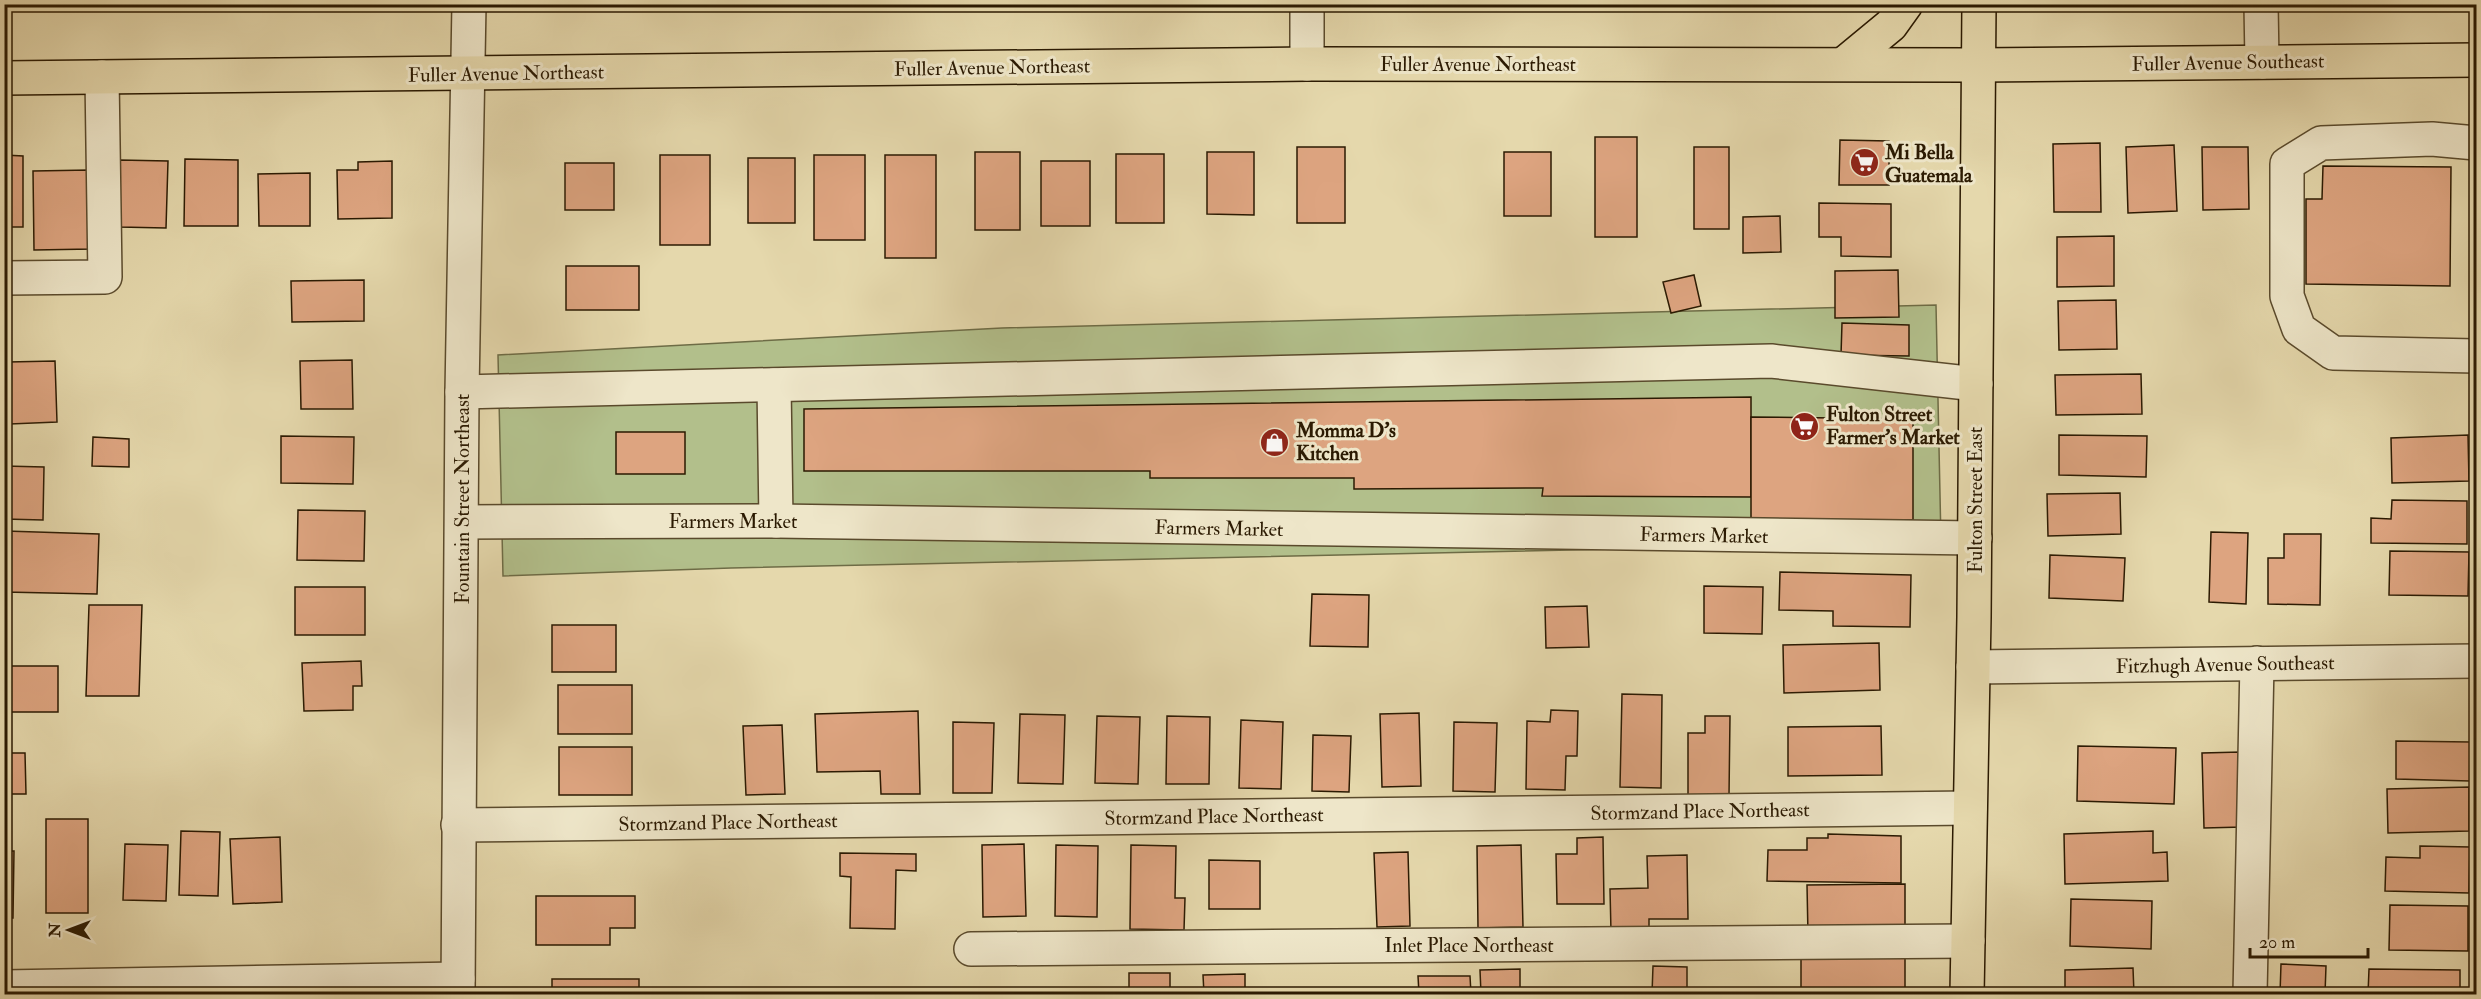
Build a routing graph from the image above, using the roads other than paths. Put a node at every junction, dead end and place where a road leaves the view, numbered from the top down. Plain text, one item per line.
1 (469, 4) edge
2 (1307, 4) edge
3 (1906, 4) edge
4 (1979, 4) edge
5 (2262, 4) edge
6 (2476, 60) edge
7 (2262, 62) junction
8 (1845, 63) junction
9 (1307, 64) junction
10 (1979, 65) junction
11 (469, 75) junction
12 (102, 77) junction
13 (4, 78) edge
14 (2476, 143) edge
15 (4, 278) edge
16 (2476, 356) edge
17 (1976, 384) junction
18 (774, 385) junction
19 (462, 392) junction
20 (776, 521) junction
21 (462, 522) junction
22 (1975, 538) junction
23 (2476, 661) edge
24 (2257, 663) junction
25 (1973, 667) junction
26 (1970, 808) junction
27 (458, 825) junction
28 (1968, 941) junction
29 (971, 949) dead end
30 (4, 987) edge
31 (458, 987) edge
32 (1967, 994) edge
33 (2250, 994) edge

1 - 11 street, Fountain Street Northeast
2 - 9 street
3 - 8 main road
4 - 10 main road, Fulton Street East
5 - 7 street
6 - 7 main road, Fuller Avenue Southeast
7 - 10 main road, Fuller Avenue Southeast
8 - 9 main road, Fuller Avenue Northeast
8 - 10 main road, Fuller Avenue Northeast
9 - 11 main road, Fuller Avenue Northeast
10 - 17 main road, Fulton Street East
11 - 12 main road, Fuller Avenue Northeast
11 - 19 street, Fountain Street Northeast
12 - 13 main road, Fuller Avenue Northeast
12 - 15 street
14 - 16 street
17 - 18 street
17 - 22 main road, Fulton Street East
18 - 19 street
18 - 20 street
19 - 21 street, Fountain Street Northeast
20 - 21 street, Farmers Market
20 - 22 street, Farmers Market
21 - 27 street, Fountain Street Northeast
22 - 25 main road, Fulton Street East
23 - 24 street, Fitzhugh Avenue Southeast
24 - 25 street, Fitzhugh Avenue Southeast
24 - 33 street
25 - 26 main road, Fulton Street East
26 - 27 street, Stormzand Place Northeast
26 - 28 main road, Fulton Street East
27 - 31 street, Fountain Street Northeast
28 - 29 street, Inlet Place Northeast
28 - 32 main road, Fulton Street East
30 - 31 street

